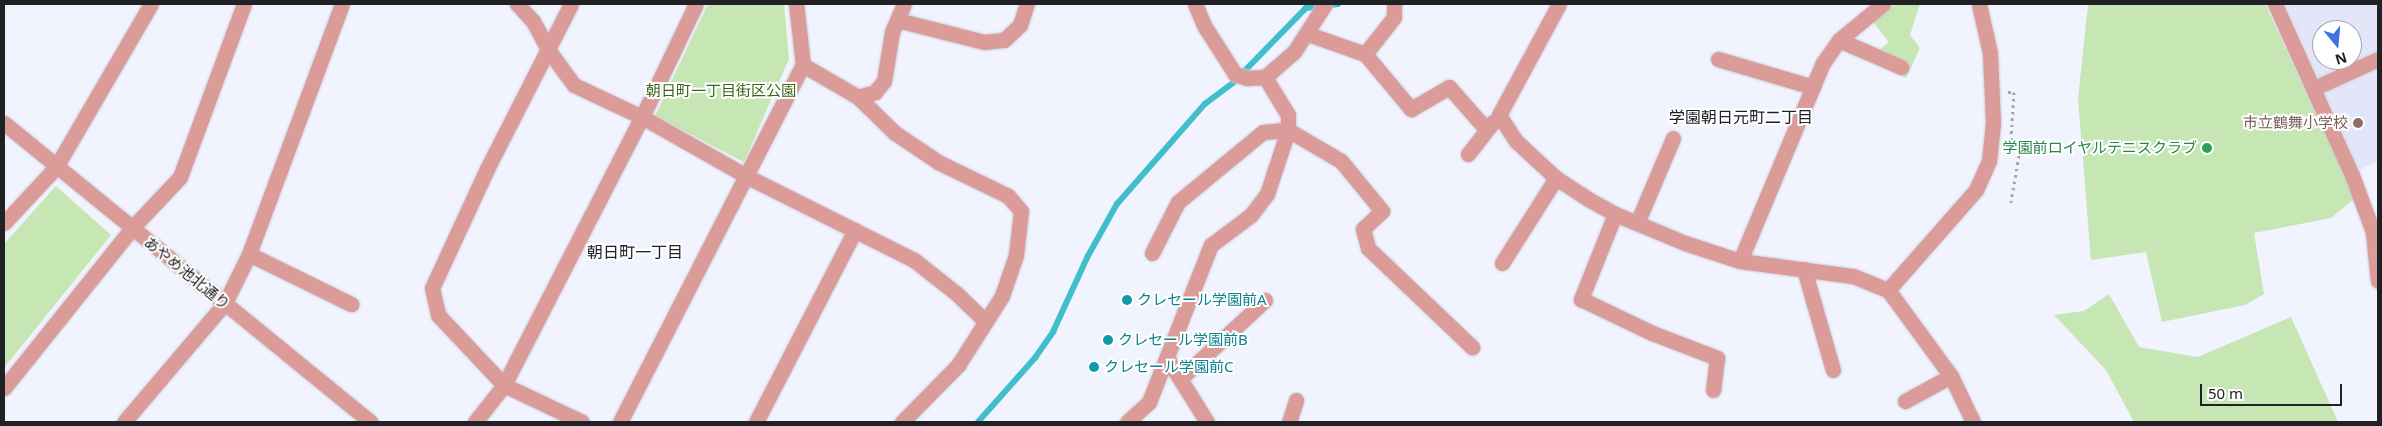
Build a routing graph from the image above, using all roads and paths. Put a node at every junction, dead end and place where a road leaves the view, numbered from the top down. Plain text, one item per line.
1 (151, 4) edge
2 (244, 4) edge
3 (342, 4) edge
4 (517, 4) edge
5 (571, 4) edge
6 (696, 4) edge
7 (796, 4) edge
8 (904, 4) edge
9 (1027, 4) edge
10 (1195, 4) edge
11 (1325, 4) edge
12 (1394, 4) edge
13 (1558, 4) edge
14 (1883, 4) edge
15 (1979, 4) edge
16 (2275, 4) edge
17 (897, 20) junction
18 (1308, 34) junction
19 (1839, 40) junction
20 (549, 51) junction
21 (1365, 54) junction
22 (1718, 59) dead end
23 (2378, 59) edge
24 (803, 66) junction
25 (1901, 67) dead end
26 (1265, 77) junction
27 (2321, 85) dead end
28 (1813, 87) junction
29 (1992, 90) junction
30 (858, 97) junction
31 (1499, 115) junction
32 (642, 117) junction
33 (4, 123) edge
34 (1486, 129) junction
35 (1288, 130) junction
36 (1673, 138) dead end
37 (1468, 154) dead end
38 (56, 167) junction
39 (748, 177) junction
40 (1556, 178) junction
41 (2011, 202) dead end
42 (1615, 214) junction
43 (4, 223) edge
44 (1637, 223) junction
45 (132, 228) junction
46 (855, 230) junction
47 (2376, 230) edge
48 (1152, 253) dead end
49 (249, 254) junction
50 (1740, 261) junction
51 (1502, 263) dead end
52 (1804, 269) junction
53 (2378, 281) edge
54 (1888, 290) junction
55 (1265, 300) dead end
56 (225, 304) junction
57 (351, 304) dead end
58 (984, 320) junction
59 (1472, 347) dead end
60 (1167, 358) junction
61 (1832, 370) dead end
62 (1951, 376) junction
63 (1180, 379) junction
64 (504, 385) junction
65 (4, 388) edge
66 (1713, 390) dead end
67 (1296, 400) dead end
68 (1905, 401) dead end
69 (131, 420) edge
70 (370, 422) edge
71 (476, 422) edge
72 (582, 422) edge
73 (620, 422) edge
74 (756, 422) edge
75 (902, 422) edge
76 (1127, 422) edge
77 (1207, 422) edge
78 (1289, 422) edge
79 (1973, 422) edge

1 - 38 street
2 - 45 street
3 - 49 street
4 - 20 street
5 - 20 street
6 - 32 street
7 - 24 street
8 - 17 street
9 - 17 street
10 - 26 street
11 - 18 street
12 - 21 street
13 - 31 street
14 - 19 street
15 - 29 street
16 - 47 street
17 - 30 street
18 - 21 street
18 - 26 street
19 - 25 street
19 - 28 street
20 - 32 street
20 - 64 street
21 - 34 street
22 - 28 street
23 - 27 street
24 - 30 street
24 - 39 street
26 - 35 street
28 - 50 street
29 - 41 path
29 - 54 street
30 - 58 street
31 - 34 street
31 - 40 street
32 - 39 street
32 - 64 street
33 - 38 street, あやめ池北通り
34 - 37 street
35 - 48 street
35 - 59 street
35 - 60 street
36 - 44 street
38 - 43 street
38 - 45 street, あやめ池北通り
39 - 46 street
39 - 73 street
40 - 42 street
40 - 51 street
42 - 44 street
42 - 66 street
44 - 50 street
45 - 56 street, あやめ池北通り
45 - 65 street
46 - 58 street
46 - 74 street
47 - 53 street
49 - 56 street
49 - 57 street
50 - 52 street
52 - 54 street
52 - 61 street
54 - 62 street
55 - 63 street
56 - 69 street
56 - 70 street, あやめ池北通り
58 - 75 street
60 - 63 street
60 - 76 street
62 - 68 street
62 - 79 street
63 - 77 street
64 - 71 street
64 - 72 street
67 - 78 street

